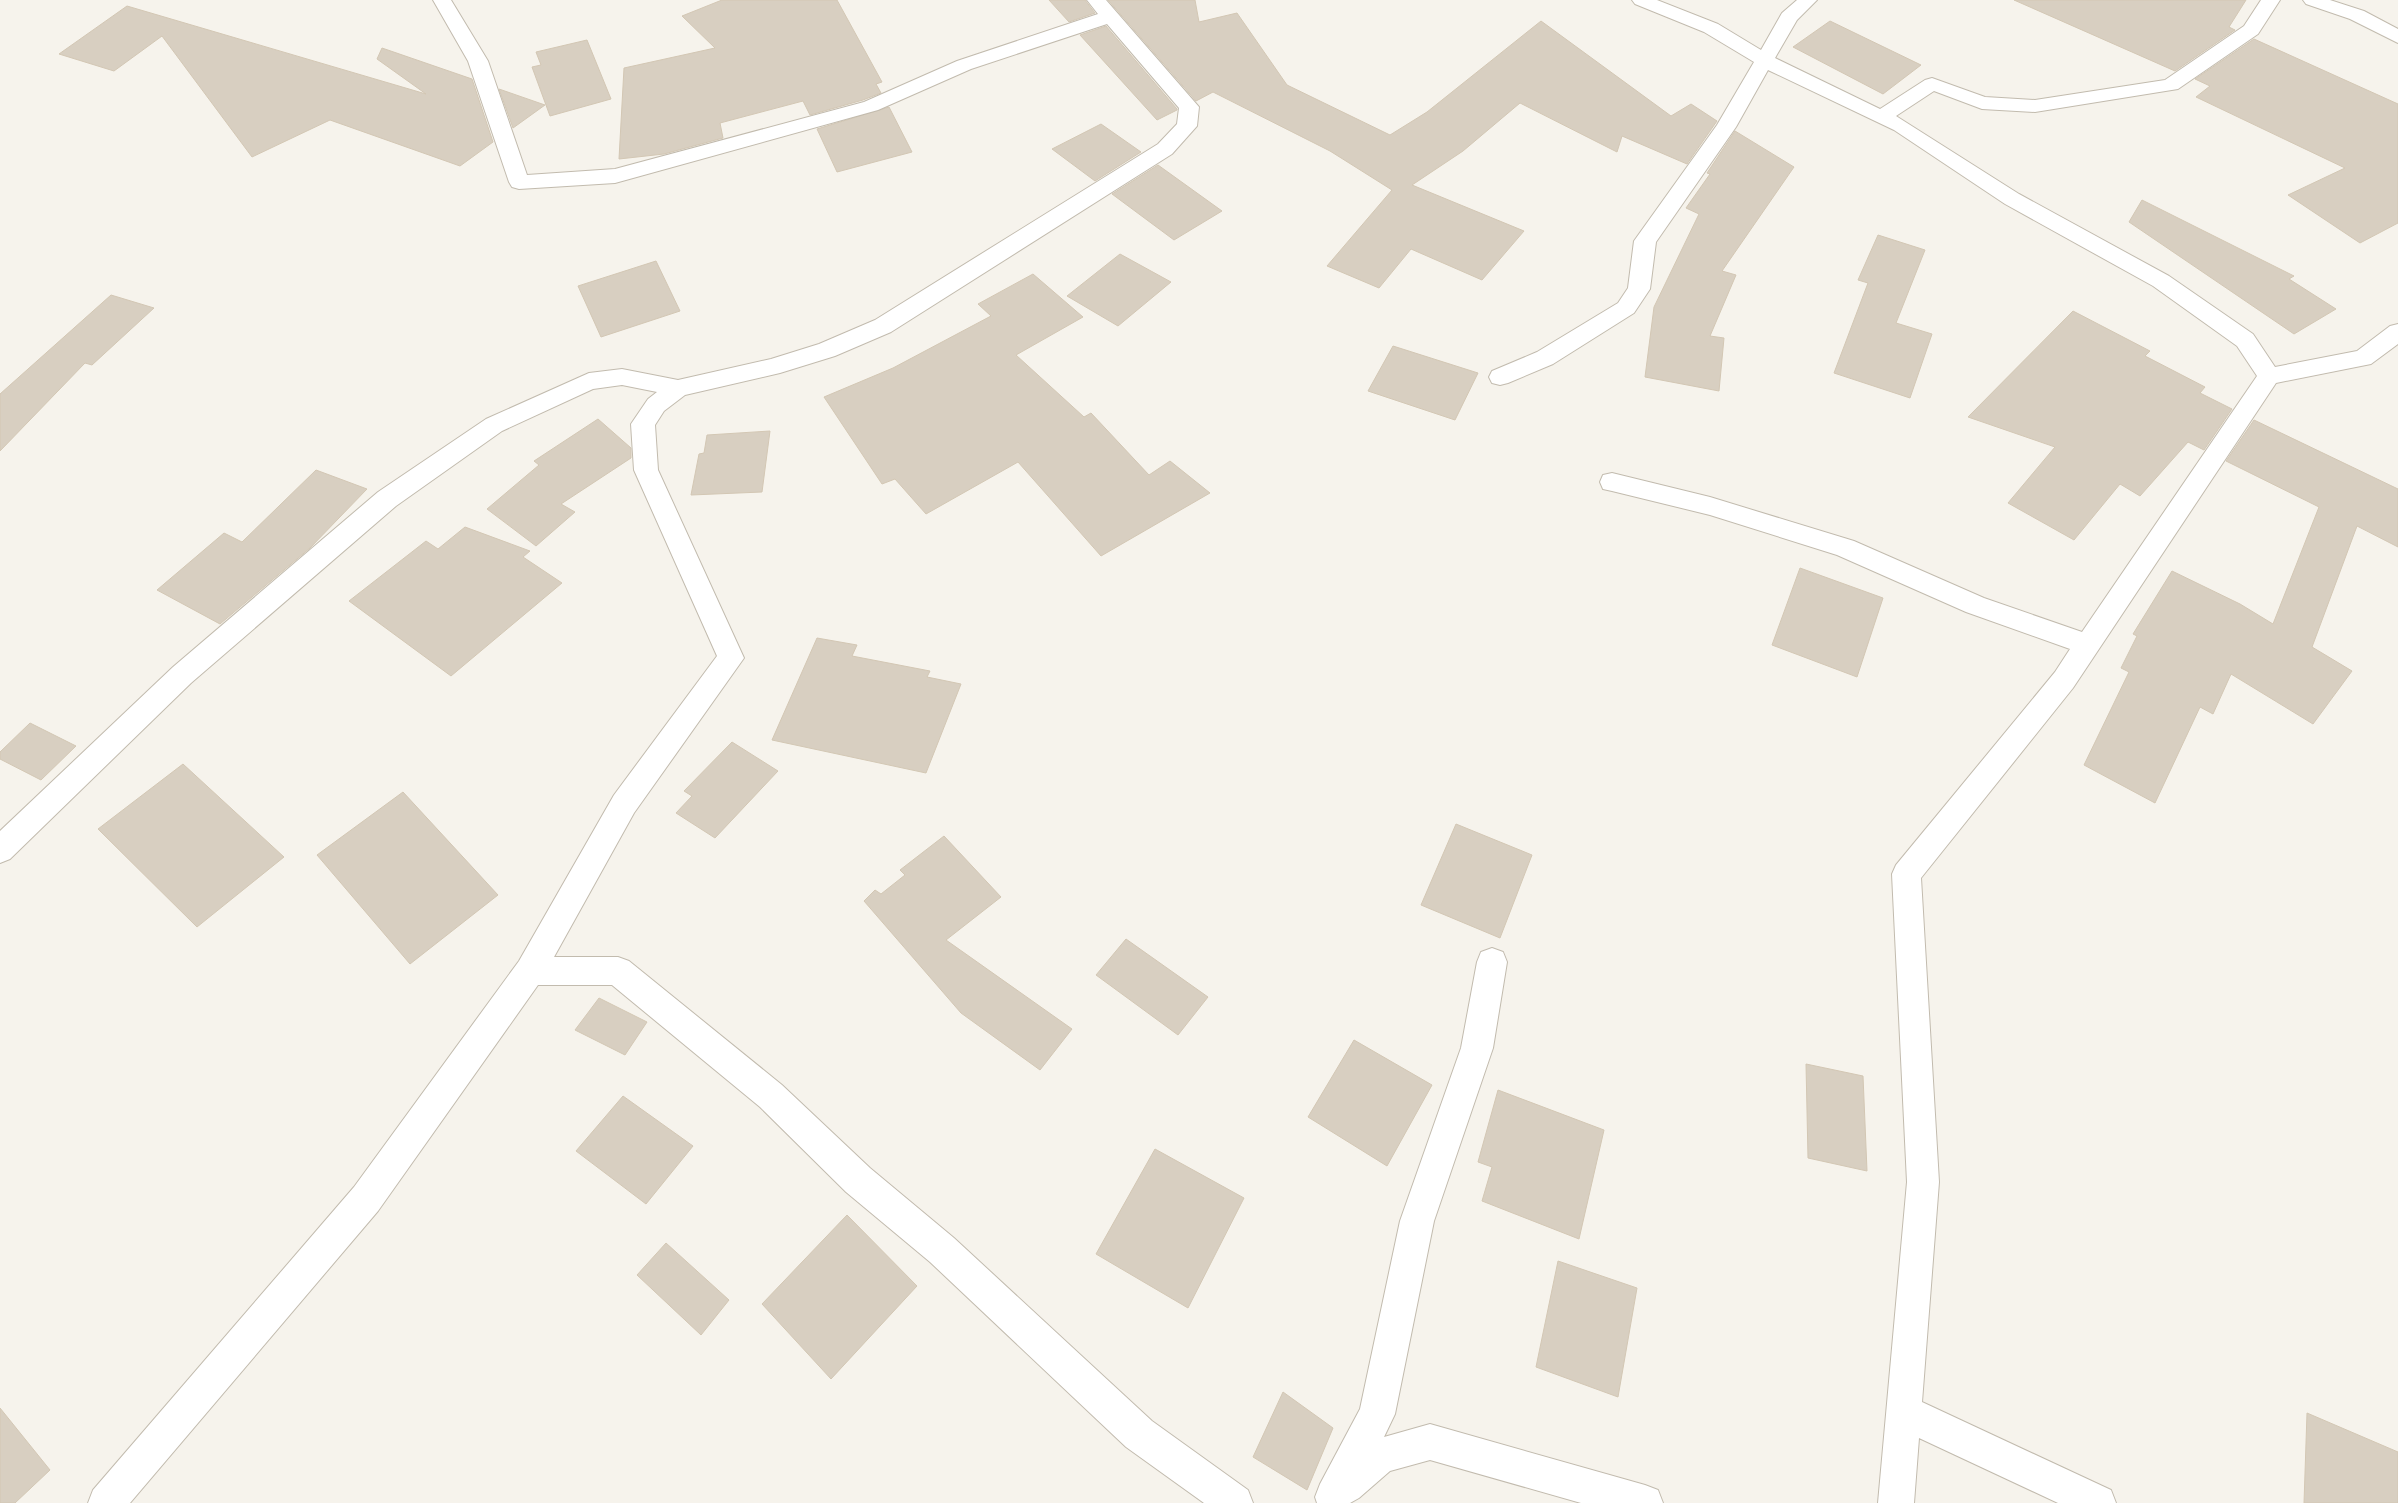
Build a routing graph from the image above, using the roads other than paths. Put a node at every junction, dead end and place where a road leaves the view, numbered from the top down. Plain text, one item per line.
1 (442, 0) edge
2 (1641, 0) edge
3 (1808, 0) edge
4 (2270, 0) edge
5 (2312, 0) edge
6 (1103, 8) edge
7 (2398, 37) edge
8 (1766, 61) junction
9 (1881, 117) junction
10 (2398, 332) edge
11 (2269, 376) junction
12 (1500, 377) dead end
13 (678, 388) junction
14 (1612, 482) dead end
15 (2088, 644) junction
16 (0, 850) edge
17 (1492, 962) dead end
18 (530, 971) junction
19 (1904, 1412) junction
20 (1332, 1500) edge
21 (106, 1503) edge
22 (1235, 1503) edge
23 (1645, 1503) edge
24 (1896, 1503) edge
25 (2098, 1503) edge

1 - 6 street
2 - 8 street
3 - 8 street
4 - 9 street
5 - 7 street
6 - 13 street
8 - 9 street
8 - 12 street
9 - 11 street
10 - 11 street
11 - 15 street
13 - 16 street
13 - 18 street
14 - 15 street
15 - 19 street
17 - 20 street
18 - 21 street
18 - 22 street
19 - 24 street
19 - 25 street
20 - 23 street

